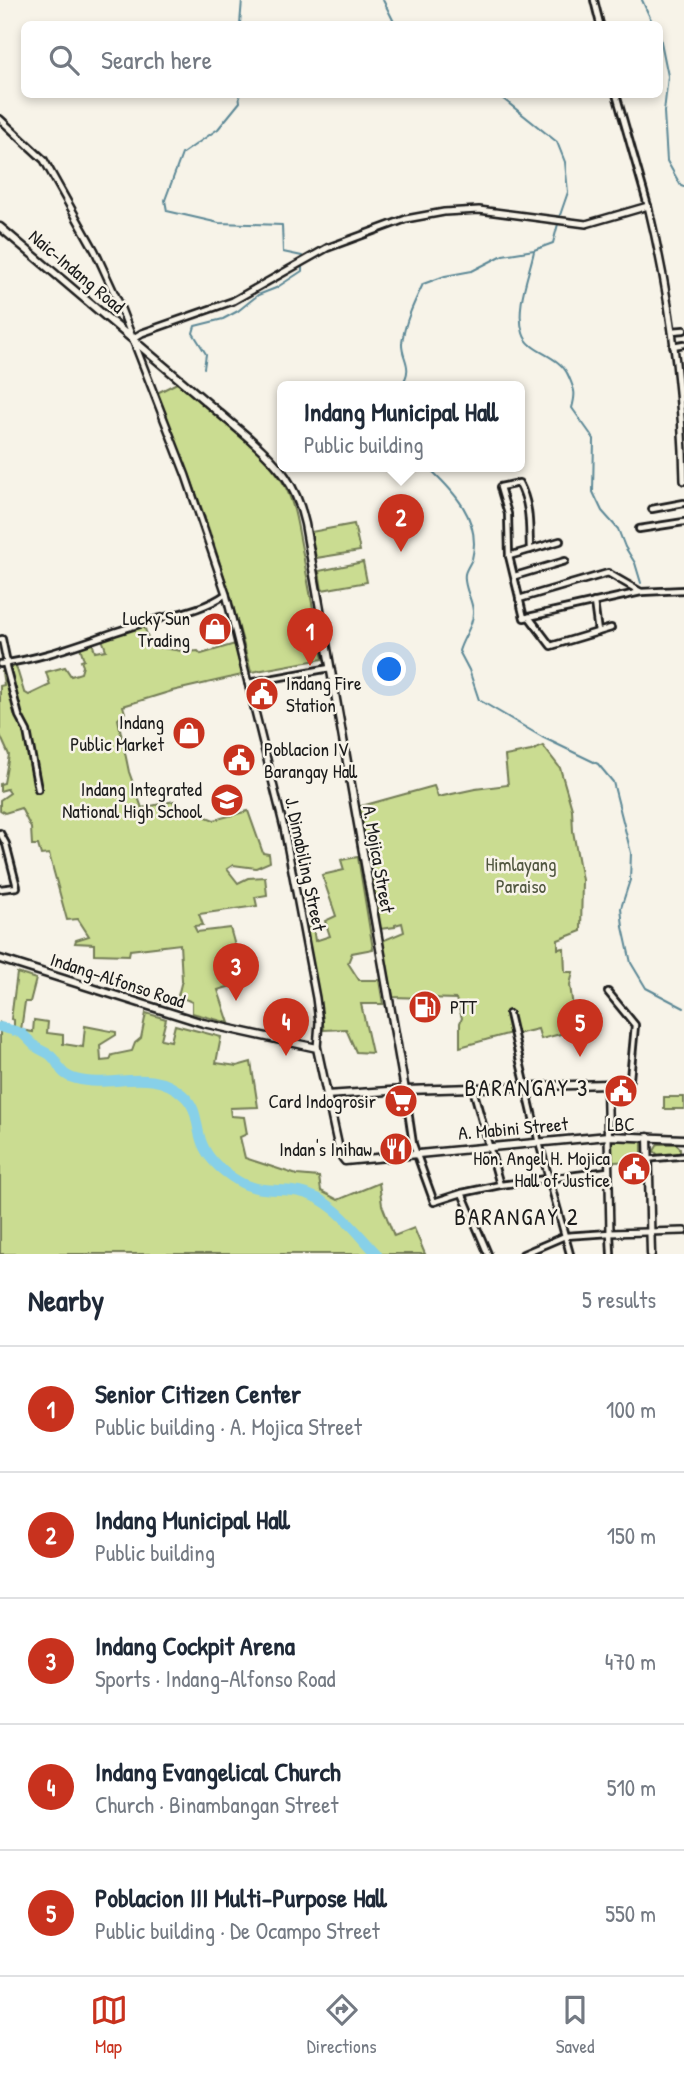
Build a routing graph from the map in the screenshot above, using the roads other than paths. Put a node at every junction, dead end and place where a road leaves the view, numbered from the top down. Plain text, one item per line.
1 (594, 0) edge
2 (599, 21) edge
3 (618, 98) edge
4 (0, 119) edge
5 (648, 206) junction
6 (0, 227) edge
7 (684, 330) edge
8 (671, 331) junction
9 (132, 339) junction
10 (684, 344) edge
11 (673, 346) junction
12 (684, 461) edge
13 (277, 465) edge
14 (283, 472) edge
15 (684, 481) edge
16 (684, 503) edge
17 (652, 509) dead end
18 (684, 522) edge
19 (639, 529) dead end
20 (559, 541) dead end
21 (530, 550) junction
22 (509, 556) junction
23 (565, 561) dead end
24 (515, 576) junction
25 (684, 590) edge
26 (641, 592) junction
27 (226, 594) junction
28 (519, 598) junction
29 (594, 602) junction
30 (529, 617) junction
31 (611, 628) dead end
32 (598, 632) junction
33 (0, 640) edge
34 (6, 663) edge
35 (331, 668) junction
36 (248, 683) junction
37 (38, 789) dead end
38 (0, 833) edge
39 (6, 844) junction
40 (0, 847) edge
41 (0, 889) edge
42 (0, 960) edge
43 (608, 992) dead end
44 (509, 1014) dead end
45 (317, 1048) junction
46 (607, 1084) junction
47 (525, 1087) junction
48 (473, 1089) junction
49 (405, 1090) junction
50 (326, 1095) junction
51 (608, 1136) junction
52 (648, 1136) junction
53 (684, 1139) edge
54 (539, 1141) junction
55 (489, 1146) junction
56 (416, 1154) junction
57 (684, 1156) edge
58 (648, 1159) junction
59 (345, 1161) joint
60 (608, 1171) junction
61 (550, 1178) junction
62 (500, 1185) junction
63 (462, 1193) junction
64 (650, 1231) junction
65 (684, 1231) edge
66 (610, 1233) junction
67 (565, 1237) junction
68 (488, 1254) edge
69 (523, 1254) edge
70 (570, 1254) edge
71 (611, 1254) edge
72 (651, 1254) edge

1 - 2 street
3 - 5 street
4 - 9 street, J. Dimabiling Street
5 - 8 street
5 - 9 street
6 - 9 main road, Naic–Indang Road
7 - 8 street
8 - 11 street
9 - 13 main road, A. Mojica Street
9 - 27 street, J. Dimabiling Street
10 - 11 street
11 - 12 street
12 - 15 street
14 - 35 main road, A. Mojica Street
16 - 17 street
18 - 19 street
20 - 21 street
21 - 22 street
21 - 22 street
22 - 24 street
23 - 24 street
24 - 28 street
25 - 26 street
26 - 28 street
26 - 29 street
27 - 34 street
27 - 36 street, J. Dimabiling Street
28 - 30 street
29 - 30 street
29 - 32 street
30 - 32 street
31 - 32 street
33 - 34 street
34 - 37 street
35 - 36 street
35 - 49 main road, A. Mojica Street
36 - 45 street, J. Dimabiling Street
38 - 39 street
39 - 40 street
39 - 41 street
42 - 45 main road, Indang-Alfonso Road
43 - 46 street
44 - 47 street
45 - 50 main road, J. Dimabiling Street
46 - 47 main road
46 - 51 main road
47 - 48 main road
47 - 54 street
48 - 49 main road
48 - 55 street
49 - 50 main road
49 - 56 street, A. Mojica Street
50 - 59 main road, J. Dimabiling Street
51 - 52 main road, A. Mabini Street
51 - 54 main road, A. Mabini Street
51 - 60 street
52 - 53 main road, A. Mabini Street
52 - 58 main road
54 - 55 main road, A. Mabini Street
54 - 61 street
55 - 56 main road, A. Mabini Street
55 - 62 street
56 - 59 main road, A. Mabini Street
56 - 63 street, A. Mojica Street
57 - 58 street
58 - 64 main road
60 - 61 street
60 - 66 street
61 - 62 street
61 - 67 street
62 - 63 street
63 - 68 street
64 - 65 street
64 - 66 street
64 - 72 main road
66 - 67 street
66 - 71 street
67 - 69 street
67 - 70 street

